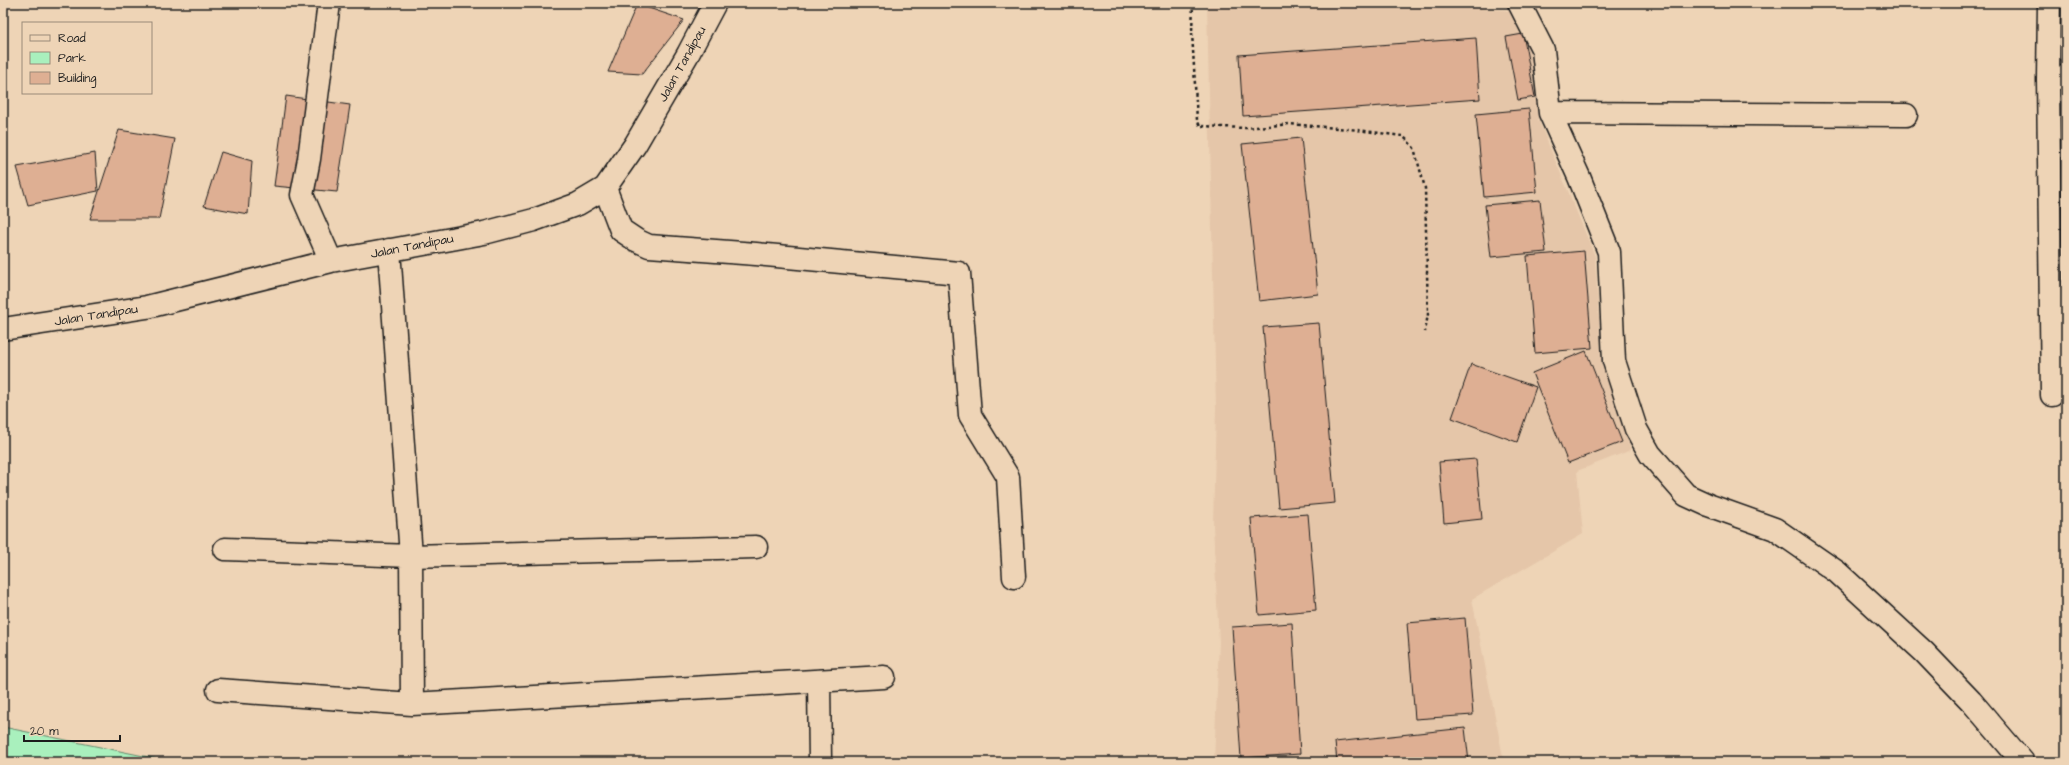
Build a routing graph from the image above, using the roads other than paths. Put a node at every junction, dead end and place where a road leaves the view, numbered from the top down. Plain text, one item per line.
1 (329, 3) edge
2 (715, 3) edge
3 (1519, 3) edge
4 (2049, 3) edge
5 (2057, 78) edge
6 (1550, 113) junction
7 (1906, 115) dead end
8 (605, 188) junction
9 (389, 250) junction
10 (331, 261) junction
11 (2058, 272) edge
12 (3, 329) edge
13 (2052, 395) dead end
14 (756, 547) dead end
15 (225, 549) dead end
16 (412, 556) junction
17 (1014, 577) dead end
18 (884, 677) dead end
19 (819, 681) junction
20 (218, 690) dead end
21 (412, 704) junction
22 (820, 762) edge
23 (2023, 762) edge

1 - 10 street
2 - 8 street, Jalan Tandipau
3 - 6 street
4 - 5 street
5 - 11 street
6 - 7 street
6 - 23 street
8 - 9 street, Jalan Tandipau
8 - 17 street
9 - 10 street, Jalan Tandipau
9 - 16 street
10 - 12 street, Jalan Tandipau
11 - 13 street
14 - 16 street
15 - 16 street
16 - 21 street
18 - 19 street
19 - 21 street
19 - 22 street
20 - 21 street

